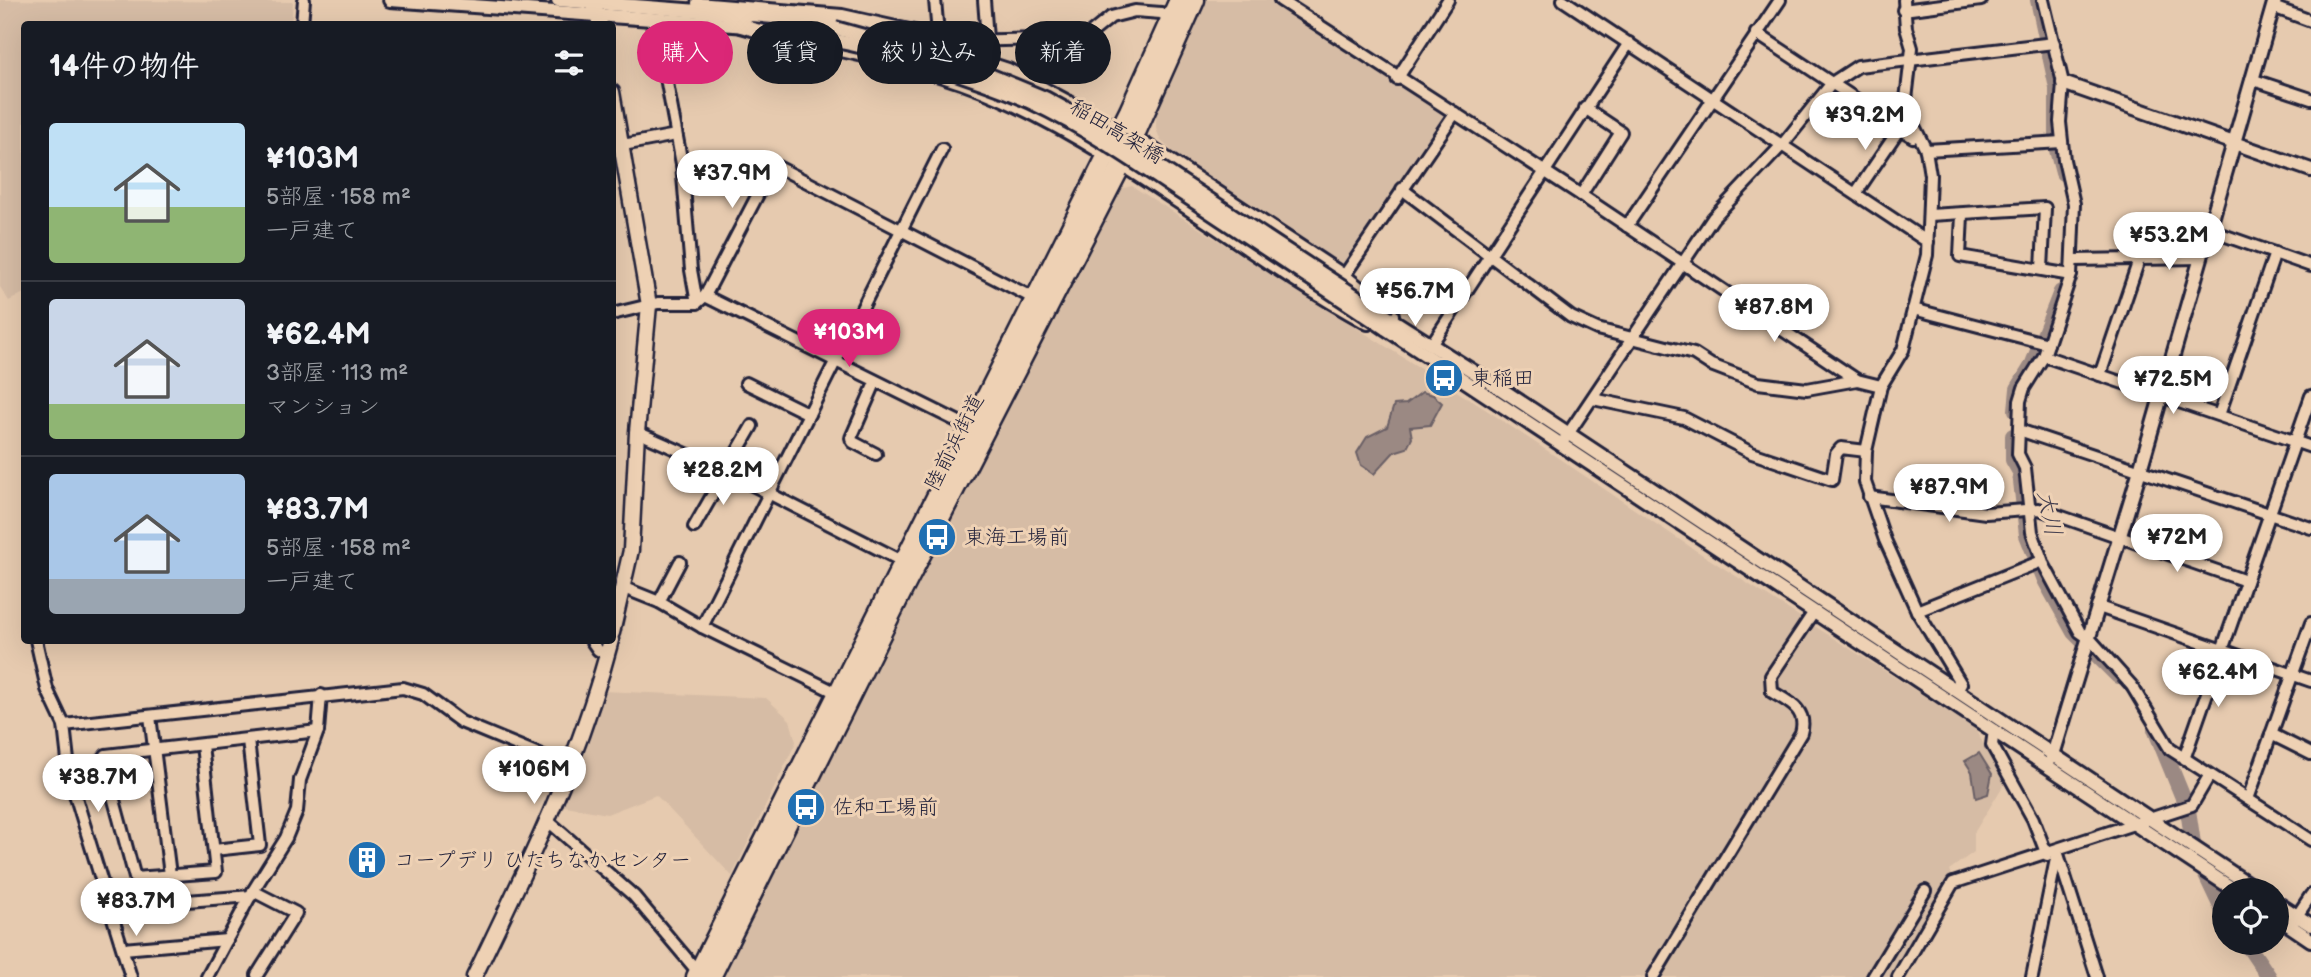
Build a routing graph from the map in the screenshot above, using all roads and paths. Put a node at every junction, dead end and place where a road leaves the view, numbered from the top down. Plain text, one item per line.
1 (304, 0) edge
2 (390, 0) edge
3 (558, 0) edge
4 (935, 0) edge
5 (984, 0) edge
6 (1179, 0) edge
7 (1195, 0) edge
8 (1280, 0) edge
9 (1448, 0) edge
10 (1563, 0) edge
11 (1780, 0) edge
12 (1981, 0) edge
13 (2043, 0) edge
14 (697, 4) edge
15 (2274, 4) edge
16 (1904, 5) edge
17 (796, 10) edge
18 (596, 11) edge
19 (1172, 19) junction
20 (663, 20) junction
21 (302, 21) edge
22 (873, 21) edge
23 (937, 21) edge
24 (986, 21) edge
25 (2311, 21) edge
26 (741, 26) junction
27 (1756, 33) junction
28 (1001, 39) edge
29 (1629, 43) junction
30 (2054, 44) junction
31 (1912, 62) junction
32 (1397, 79) junction
33 (2251, 79) junction
34 (1832, 83) junction
35 (2063, 83) junction
36 (1713, 99) junction
37 (2311, 99) edge
38 (1585, 108) junction
39 (616, 111) edge
40 (1455, 113) junction
41 (1900, 128) junction
42 (1128, 134) junction
43 (676, 135) junction
44 (1916, 135) junction
45 (2062, 142) junction
46 (2232, 143) junction
47 (1783, 144) junction
48 (623, 145) junction
49 (942, 149) dead end
50 (1926, 150) junction
51 (1115, 159) junction
52 (682, 164) junction
53 (2311, 170) edge
54 (1543, 171) junction
55 (768, 175) junction
56 (1402, 189) junction
57 (1856, 193) junction
58 (1581, 195) junction
59 (1930, 215) junction
60 (1962, 215) junction
61 (1627, 226) junction
62 (901, 230) junction
63 (2209, 230) junction
64 (1928, 242) junction
65 (2275, 253) junction
66 (1488, 257) junction
67 (2140, 257) junction
68 (2200, 258) junction
69 (2073, 260) junction
70 (1683, 265) junction
71 (2311, 266) edge
72 (2042, 269) junction
73 (2071, 275) junction
74 (1344, 276) junction
75 (701, 299) junction
76 (1035, 299) junction
77 (649, 305) junction
78 (1913, 309) junction
79 (616, 313) edge
80 (1387, 323) junction
81 (1633, 338) junction
82 (2048, 344) junction
83 (1429, 350) junction
84 (2044, 356) junction
85 (835, 362) junction
86 (2100, 375) junction
87 (1857, 380) junction
88 (746, 383) dead end
89 (875, 383) junction
90 (1881, 386) junction
91 (2160, 395) junction
92 (2311, 396) edge
93 (1593, 399) junction
94 (809, 414) junction
95 (2219, 415) junction
96 (752, 426) dead end
97 (969, 427) junction
98 (2019, 430) junction
99 (637, 432) junction
100 (1569, 435) junction
101 (2295, 442) junction
102 (1560, 446) junction
103 (2311, 447) edge
104 (1866, 451) junction
105 (876, 454) dead end
106 (2140, 470) junction
107 (725, 471) junction
108 (769, 494) junction
109 (1869, 497) junction
110 (2029, 508) junction
111 (2270, 515) junction
112 (694, 527) dead end
113 (2311, 528) edge
114 (2119, 538) junction
115 (902, 561) junction
116 (2042, 561) junction
117 (680, 562) dead end
118 (2246, 582) junction
119 (624, 588) junction
120 (659, 602) junction
121 (2099, 607) junction
122 (1917, 611) junction
123 (1814, 612) junction
124 (616, 618) edge
125 (2311, 623) edge
126 (702, 627) junction
127 (2090, 639) junction
128 (37, 644) edge
129 (609, 648) edge
130 (2222, 649) junction
131 (2293, 674) junction
132 (2311, 681) edge
133 (1956, 691) junction
134 (837, 693) junction
135 (321, 695) junction
136 (150, 716) junction
137 (64, 725) junction
138 (1994, 730) junction
139 (318, 731) junction
140 (2271, 734) junction
141 (248, 740) junction
142 (202, 745) junction
143 (155, 750) junction
144 (2311, 754) edge
145 (2184, 759) junction
146 (2051, 760) junction
147 (570, 767) junction
148 (2209, 776) junction
149 (2248, 799) junction
150 (2148, 818) junction
151 (547, 820) junction
152 (2135, 824) junction
153 (2311, 840) edge
154 (214, 850) junction
155 (2052, 853) junction
156 (170, 875) junction
157 (2216, 878) edge
158 (2239, 878) edge
159 (1925, 891) dead end
160 (252, 894) junction
161 (2311, 895) edge
162 (110, 907) junction
163 (2289, 916) edge
164 (2289, 920) edge
165 (2294, 921) junction
166 (2311, 925) edge
167 (227, 940) junction
168 (2311, 940) edge
169 (123, 949) junction
170 (257, 975) edge
171 (702, 975) edge
172 (131, 977) edge
173 (207, 977) edge
174 (474, 977) edge
175 (1653, 977) edge
176 (1873, 977) edge
177 (1898, 977) edge
178 (2032, 977) edge
179 (2096, 977) edge

1 - 21 street
2 - 18 street
3 - 18 street
4 - 23 street
5 - 24 street
6 - 19 highway, 陸前浜街道
7 - 42 highway, 陸前浜街道
8 - 32 street
9 - 32 street
10 - 29 street
11 - 27 street
12 - 16 street
13 - 30 street
14 - 17 street
14 - 18 street
15 - 25 street
15 - 33 street
16 - 31 street
17 - 22 street
17 - 42 street
17 - 80 street, 稲田高架橋, bridge
18 - 20 street
19 - 28 street
19 - 42 highway, 陸前浜街道
20 - 26 street
20 - 43 street
26 - 51 street
26 - 80 street, 稲田高架橋, bridge
27 - 34 street
27 - 36 street
29 - 36 street
29 - 38 street
30 - 31 street
30 - 35 street
31 - 34 street
31 - 44 street
32 - 40 street
33 - 37 street
33 - 46 street
34 - 41 street
34 - 47 street
35 - 45 street
35 - 46 street
36 - 47 street
36 - 61 street
38 - 54 street
38 - 58 street
39 - 48 main road
40 - 54 street
40 - 56 street
41 - 44 street
41 - 57 street
42 - 51 highway, 陸前浜街道
42 - 74 street
43 - 48 street
43 - 52 street
44 - 50 street
45 - 50 street
45 - 69 street
46 - 53 street
46 - 63 street
47 - 57 street
47 - 70 street
48 - 77 main road
49 - 62 street
50 - 59 street
51 - 76 highway, 陸前浜街道
51 - 83 street
51 - 171 highway, 陸前浜街道
52 - 55 street
52 - 75 street
54 - 58 street
54 - 66 street
55 - 62 street
55 - 75 street
56 - 66 street
56 - 74 street
57 - 64 street
58 - 61 street
59 - 60 street
59 - 64 street
60 - 72 street
60 - 72 street
61 - 70 street
62 - 76 street
62 - 85 street
63 - 65 street
63 - 68 street
64 - 78 street
65 - 71 street
65 - 95 street
66 - 81 street
66 - 83 street
67 - 68 street
67 - 69 street
67 - 86 street
68 - 91 street
69 - 73 street
70 - 81 street
70 - 87 street
72 - 73 street
73 - 82 street
74 - 83 street
75 - 77 street
75 - 85 street
76 - 97 highway, 陸前浜街道
77 - 79 street
77 - 99 main road
78 - 82 street
78 - 90 street
80 - 83 street
81 - 87 street
81 - 93 street
82 - 84 street
83 - 100 street
83 - 102 street
84 - 86 street
84 - 98 street
85 - 89 street
85 - 94 street
86 - 91 street
87 - 90 street
88 - 94 street
89 - 97 street
89 - 105 street
90 - 104 street
91 - 95 street
91 - 106 street
92 - 101 street
93 - 100 street
93 - 104 street
94 - 108 street
95 - 101 street
96 - 107 street
97 - 115 highway, 陸前浜街道
98 - 106 street
98 - 110 street
99 - 107 street
99 - 119 main road
100 - 102 street
100 - 133 street
101 - 103 street
101 - 111 street
102 - 123 street
104 - 109 street
106 - 111 street
106 - 114 street
107 - 108 street
107 - 112 street
108 - 115 street
108 - 126 street
109 - 110 street
109 - 122 street
110 - 114 street
110 - 116 street
111 - 113 street
111 - 118 street
114 - 118 street
114 - 121 street
115 - 134 highway, 陸前浜街道
116 - 122 street
116 - 127 street
117 - 120 street
118 - 130 street
119 - 120 street
119 - 124 main road
120 - 126 street
121 - 127 street
121 - 130 street
122 - 133 street
123 - 138 street
123 - 175 street
125 - 131 street
126 - 134 street
127 - 145 street
127 - 146 street
128 - 137 street
129 - 147 main road
130 - 131 street
130 - 145 street
131 - 132 street
131 - 140 street
133 - 146 street
134 - 171 highway, 陸前浜街道
135 - 136 street
135 - 139 street
135 - 147 street
136 - 137 street
136 - 143 street
137 - 162 street
138 - 146 street
138 - 155 street
139 - 141 street
139 - 160 street
140 - 144 street
140 - 149 street
141 - 142 street
141 - 154 street
142 - 143 street
142 - 154 street
143 - 156 street
143 - 156 street
145 - 148 street
146 - 150 street
146 - 152 street
147 - 151 main road
148 - 149 street
148 - 150 street
149 - 153 street
150 - 152 street
150 - 158 street
151 - 171 street
151 - 174 main road
152 - 155 street
152 - 157 street
154 - 156 street
155 - 177 street
155 - 178 street
155 - 179 street
159 - 176 street
160 - 162 street
160 - 167 street
160 - 170 street
161 - 165 street
162 - 169 street
163 - 165 street
164 - 165 street
165 - 166 street
165 - 168 street
167 - 169 street
167 - 173 street
169 - 172 street

